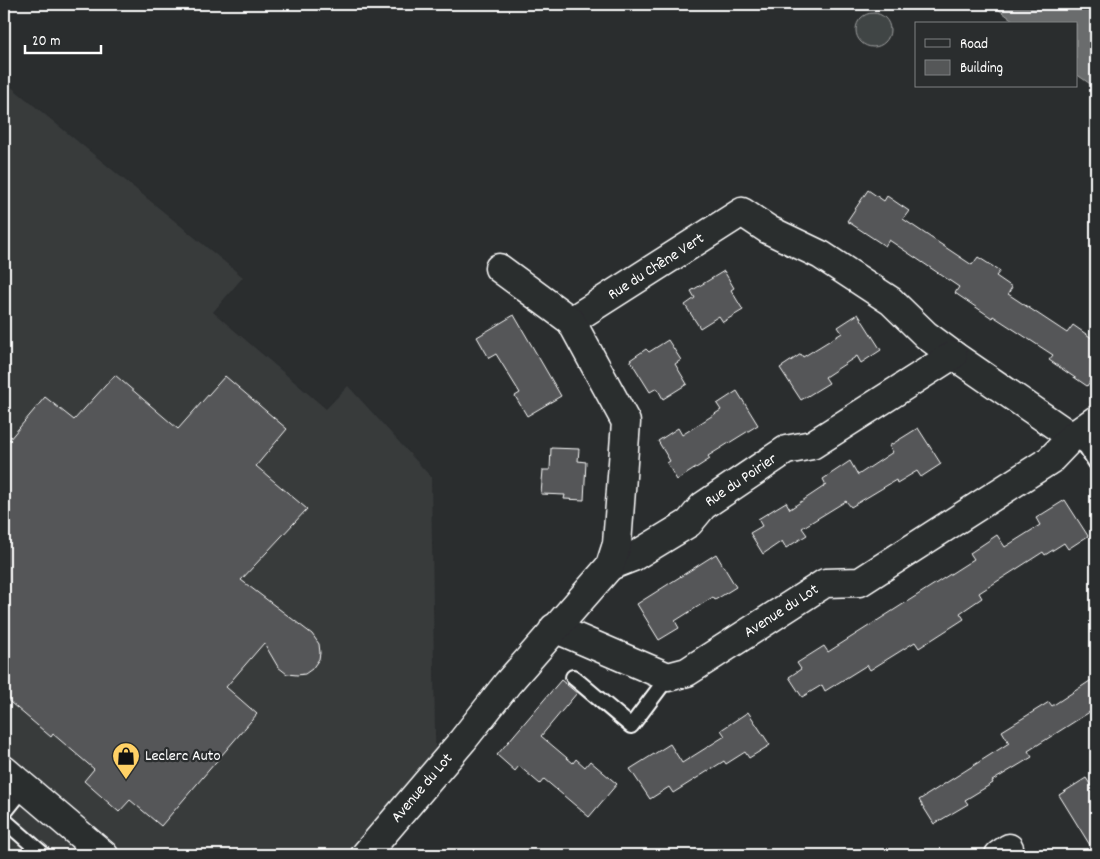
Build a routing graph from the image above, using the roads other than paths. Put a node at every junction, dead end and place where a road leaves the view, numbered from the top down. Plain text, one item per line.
1 (500, 268) dead end
2 (571, 321) junction
3 (953, 355) junction
4 (1096, 420) edge
5 (1072, 437) junction
6 (1096, 463) edge
7 (610, 566) junction
8 (554, 628) junction
9 (573, 677) dead end
10 (668, 677) junction
11 (4, 770) edge
12 (24, 788) junction
13 (4, 813) edge
14 (4, 820) edge
15 (44, 855) edge
16 (104, 855) edge
17 (365, 855) edge

1 - 2 street, Avenue du Lot
2 - 3 street, Rue du Chêne Vert
2 - 7 street, Avenue du Lot
3 - 5 street
3 - 7 street, Rue du Poirier
4 - 5 street, Avenue du Lot
5 - 6 lane
5 - 10 street, Avenue du Lot
7 - 8 street, Avenue du Lot
8 - 10 street
8 - 17 street, Avenue du Lot
9 - 10 lane
11 - 12 street
12 - 13 lane
12 - 16 street
14 - 15 lane

